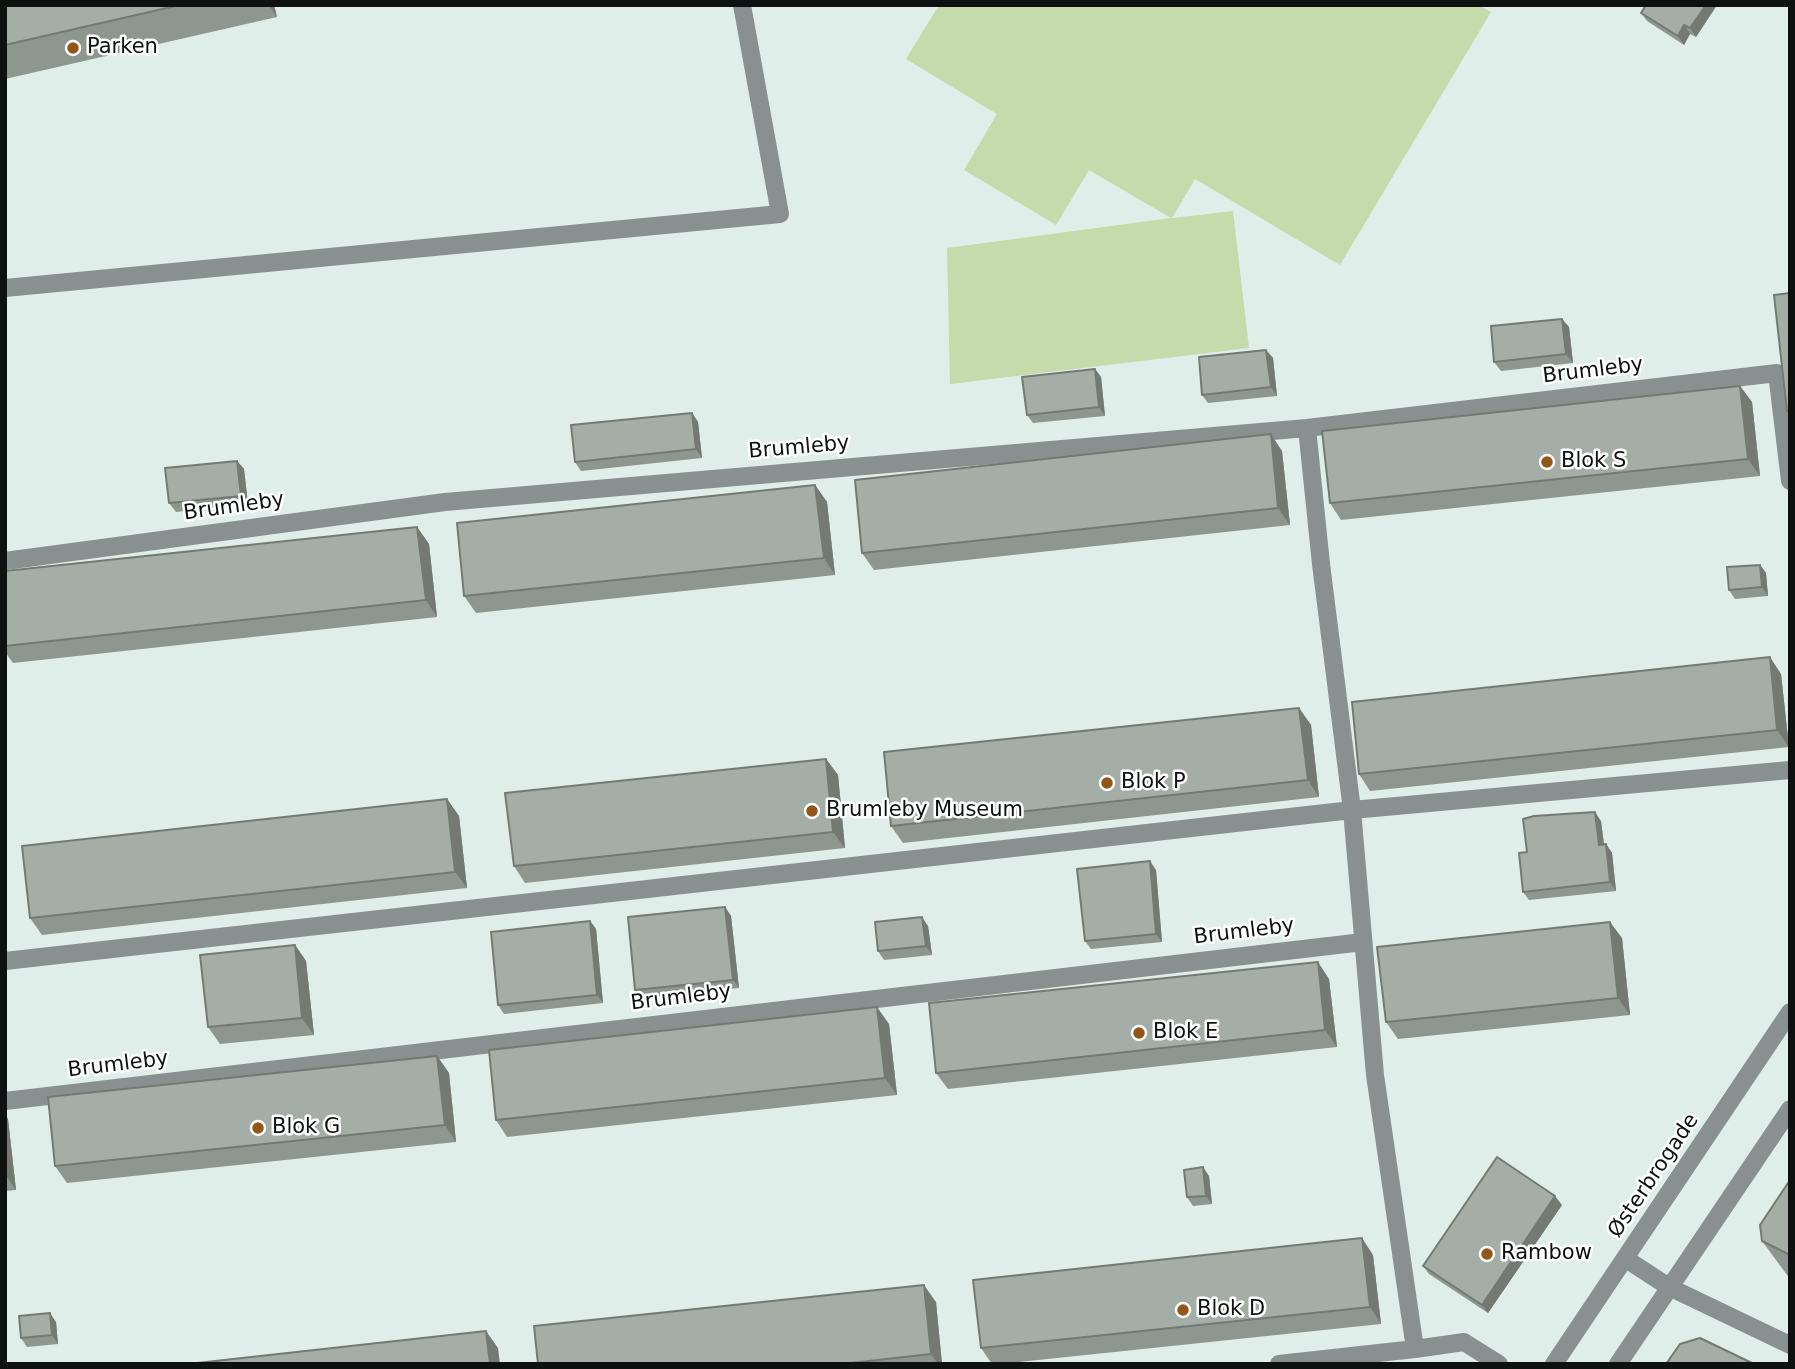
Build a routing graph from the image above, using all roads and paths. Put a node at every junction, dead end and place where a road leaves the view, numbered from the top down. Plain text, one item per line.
1 (742, 5) edge
2 (5, 288) edge
3 (1307, 428) junction
4 (1790, 481) edge
5 (5, 561) edge
6 (1790, 771) edge
7 (1352, 810) junction
8 (1363, 942) junction
9 (5, 961) edge
10 (1790, 1012) edge
11 (5, 1101) edge
12 (1790, 1109) edge
13 (1626, 1259) junction
14 (1669, 1287) junction
15 (1790, 1345) edge
16 (1415, 1349) junction
17 (1279, 1364) edge
18 (1499, 1364) edge
19 (1554, 1364) edge
20 (1618, 1364) edge

1 - 2 street
3 - 4 street, Brumleby
3 - 5 street, Brumleby
3 - 7 street
6 - 7 street
7 - 8 street
7 - 9 street
8 - 11 street, Brumleby
8 - 16 street
10 - 13 street, Østerbrogade
12 - 14 street
13 - 14 street
13 - 19 street, Østerbrogade
14 - 15 street
14 - 20 street
16 - 17 street
16 - 18 street

